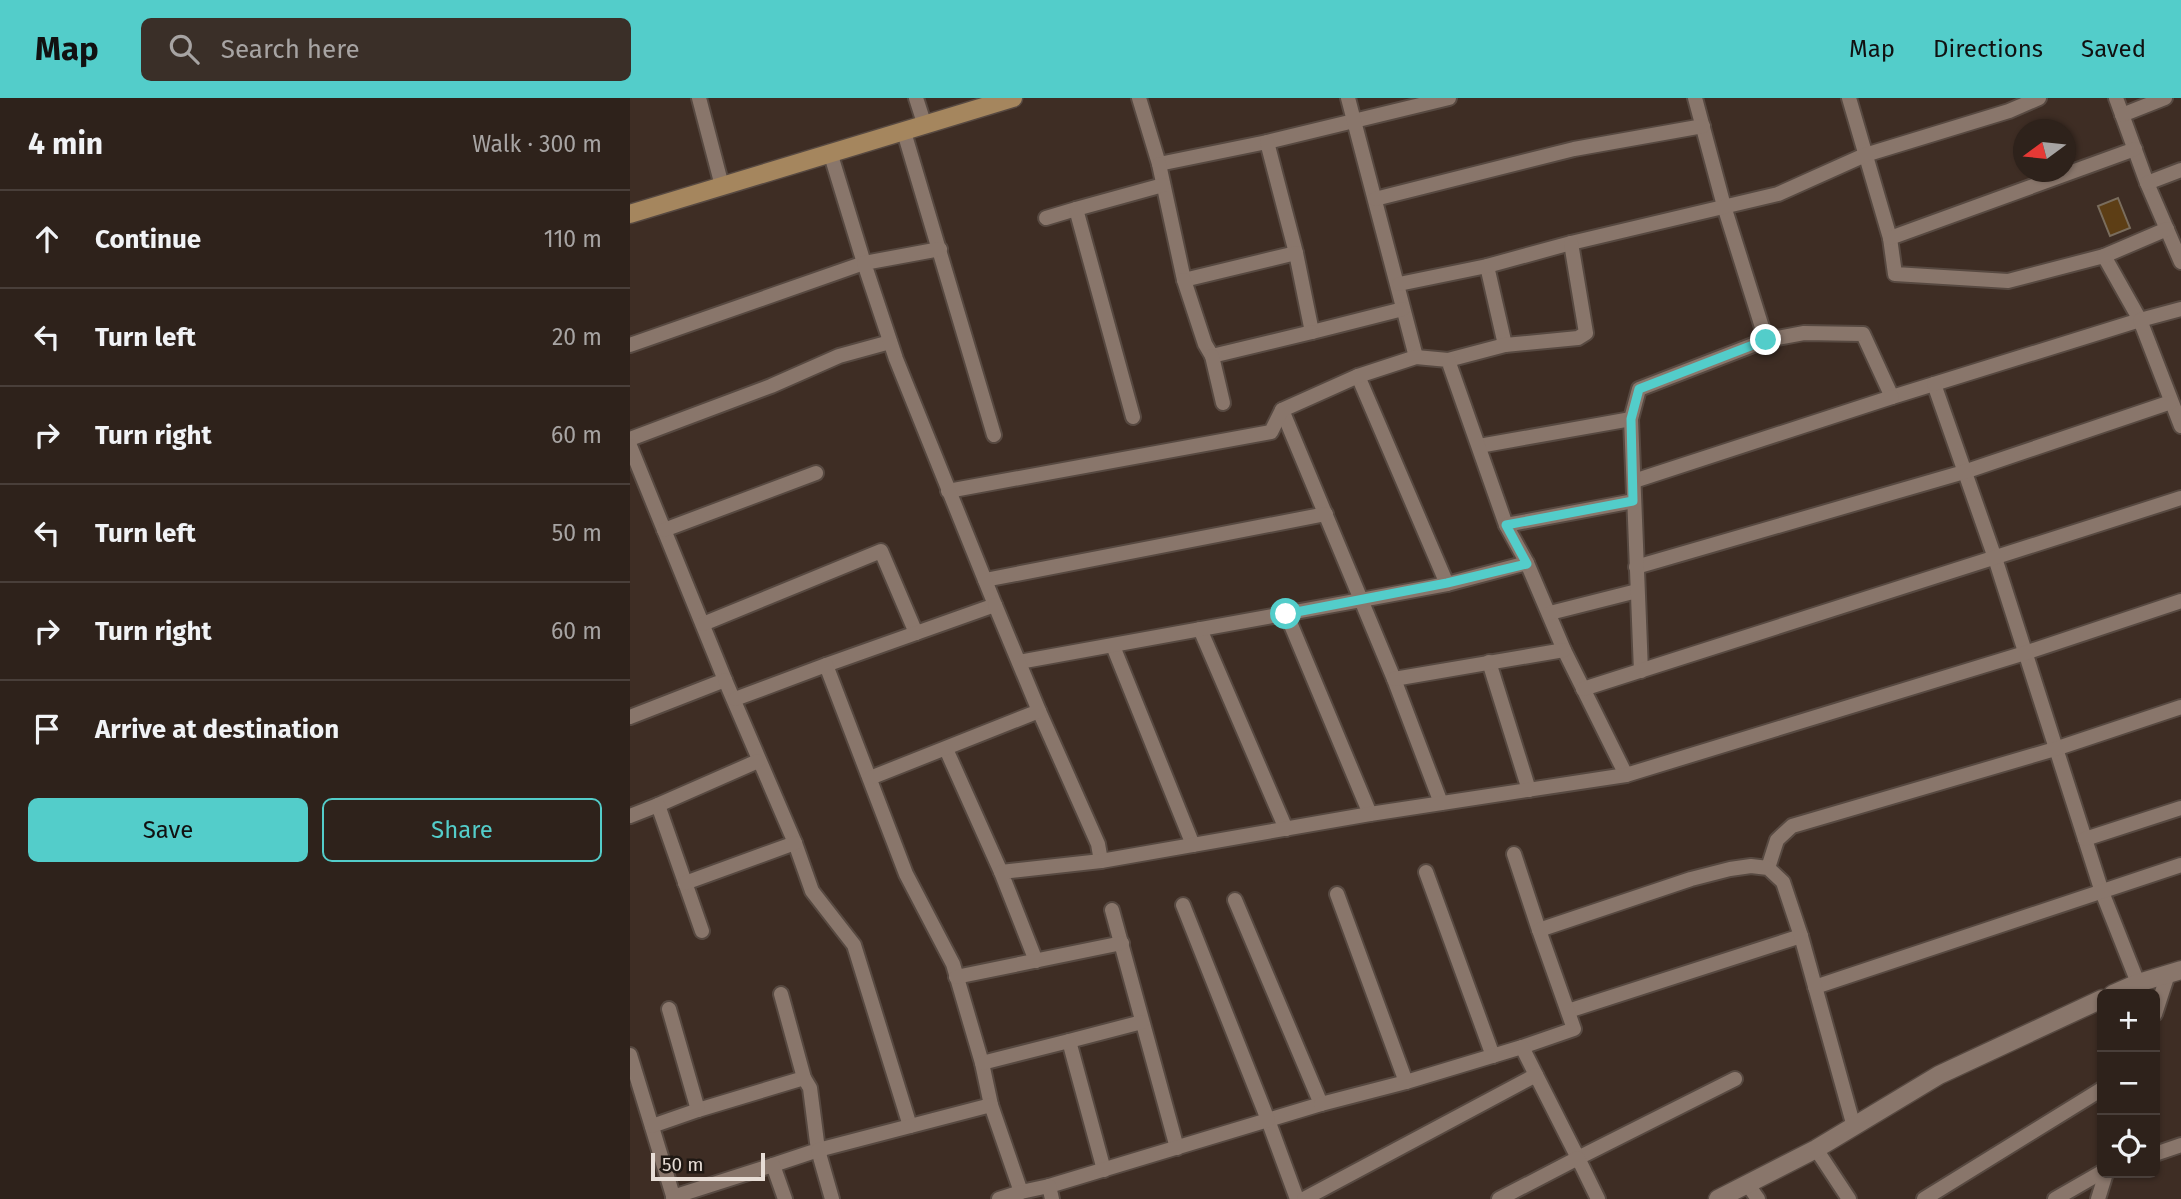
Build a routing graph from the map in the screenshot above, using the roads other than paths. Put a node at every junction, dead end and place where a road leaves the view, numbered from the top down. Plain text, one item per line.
1 (699, 98) edge
2 (916, 98) edge
3 (1013, 98) edge
4 (1139, 98) edge
5 (1348, 98) edge
6 (1449, 98) edge
7 (1695, 98) edge
8 (1849, 98) edge
9 (2039, 98) edge
10 (2116, 98) edge
11 (2165, 98) edge
12 (2122, 115) junction
13 (1354, 121) junction
14 (925, 126) junction
15 (1703, 127) junction
16 (904, 132) junction
17 (1267, 142) junction
18 (2135, 149) junction
19 (830, 152) junction
20 (1865, 155) junction
21 (1159, 164) junction
22 (2181, 170) edge
23 (2147, 183) junction
24 (1163, 185) junction
25 (722, 186) junction
26 (1375, 199) junction
27 (1724, 206) junction
28 (1076, 209) junction
29 (630, 214) edge
30 (1046, 218) dead end
31 (2167, 229) junction
32 (1890, 238) junction
33 (1572, 243) junction
34 (940, 249) junction
35 (1296, 253) junction
36 (2104, 256) junction
37 (2181, 262) edge
38 (864, 263) junction
39 (1488, 266) junction
40 (1184, 280) junction
41 (1399, 284) junction
42 (1404, 309) junction
43 (2181, 309) edge
44 (2140, 320) junction
45 (1312, 332) junction
46 (1766, 340) junction
47 (890, 342) junction
48 (630, 345) edge
49 (1505, 345) junction
50 (1212, 356) junction
51 (1416, 356) junction
52 (1448, 360) junction
53 (1358, 376) junction
54 (1934, 384) junction
55 (1892, 397) junction
56 (1223, 402) dead end
57 (2171, 402) junction
58 (1282, 410) junction
59 (1133, 417) dead end
60 (1631, 419) junction
61 (2181, 426) edge
62 (994, 435) dead end
63 (630, 439) edge
64 (630, 446) edge
65 (1479, 446) junction
66 (1964, 472) junction
67 (816, 473) dead end
68 (1633, 481) junction
69 (948, 491) junction
70 (2181, 498) edge
71 (1633, 501) junction
72 (1326, 514) junction
73 (1506, 525) junction
74 (664, 530) junction
75 (1994, 558) junction
76 (1527, 564) junction
77 (1636, 567) junction
78 (985, 580) junction
79 (1447, 583) junction
80 (1637, 591) junction
81 (1361, 600) junction
82 (2181, 601) edge
83 (995, 605) junction
84 (1550, 613) junction
85 (1286, 614) junction
86 (703, 624) junction
87 (1200, 629) junction
88 (916, 633) junction
89 (1113, 646) junction
90 (1564, 650) junction
91 (2025, 653) junction
92 (1019, 662) junction
93 (1489, 662) junction
94 (826, 665) junction
95 (1640, 671) junction
96 (1394, 678) junction
97 (725, 680) junction
98 (1583, 689) junction
99 (735, 699) junction
100 (2181, 707) edge
101 (1039, 711) junction
102 (630, 717) edge
103 (946, 749) junction
104 (2055, 749) junction
105 (758, 761) junction
106 (1626, 775) junction
107 (870, 778) junction
108 (1529, 790) junction
109 (1441, 803) junction
110 (658, 805) junction
111 (2181, 808) edge
112 (1370, 814) junction
113 (630, 816) edge
114 (1286, 829) junction
115 (2085, 839) junction
116 (795, 843) junction
117 (1193, 845) junction
118 (1514, 854) dead end
119 (1101, 861) junction
120 (2181, 865) edge
121 (1768, 868) junction
122 (1001, 872) junction
123 (1426, 872) dead end
124 (685, 883) junction
125 (2102, 892) junction
126 (1337, 894) dead end
127 (1235, 900) dead end
128 (1183, 905) dead end
129 (1112, 910) dead end
130 (702, 930) dead end
131 (1539, 930) junction
132 (1801, 936) junction
133 (1122, 943) junction
134 (1036, 961) junction
135 (2175, 972) edge
136 (956, 977) junction
137 (2138, 983) junction
138 (1815, 987) junction
139 (2124, 989) edge
140 (781, 994) dead end
141 (2097, 1001) edge
142 (2160, 1004) edge
143 (669, 1009) dead end
144 (1568, 1011) junction
145 (1142, 1022) junction
146 (1069, 1041) junction
147 (1522, 1047) junction
148 (630, 1055) edge
149 (1493, 1056) junction
150 (982, 1063) junction
151 (1536, 1075) junction
152 (804, 1078) junction
153 (1735, 1079) dead end
154 (1406, 1082) junction
155 (2097, 1092) edge
156 (1321, 1104) junction
157 (990, 1105) junction
158 (698, 1110) junction
159 (1268, 1120) junction
160 (652, 1126) junction
161 (910, 1126) junction
162 (1854, 1127) junction
163 (2181, 1145) edge
164 (1177, 1148) junction
165 (1816, 1149) junction
166 (818, 1150) junction
167 (2160, 1152) edge
168 (1578, 1157) junction
169 (773, 1165) junction
170 (1104, 1170) junction
171 (2097, 1176) edge
172 (2103, 1178) edge
173 (1021, 1192) junction
174 (1050, 1192) edge
175 (1753, 1192) edge
176 (673, 1198) edge
177 (785, 1199) edge
178 (832, 1199) edge
179 (999, 1199) edge
180 (1297, 1199) edge
181 (1304, 1199) edge
182 (1499, 1199) edge
183 (1598, 1199) edge
184 (1718, 1199) edge
185 (1849, 1199) edge
186 (1924, 1199) edge
187 (2055, 1199) edge
188 (2098, 1199) edge

1 - 25 street
2 - 14 street
3 - 14 main road
4 - 21 street
5 - 13 street
6 - 13 street
7 - 15 street
8 - 20 street
9 - 20 street
10 - 12 street
11 - 12 street
12 - 18 street
13 - 17 street
13 - 26 street
14 - 16 main road
15 - 26 street
15 - 27 street
16 - 19 main road
16 - 34 street
17 - 21 street
17 - 35 street
18 - 23 street
18 - 32 street
19 - 25 main road
19 - 38 street
20 - 27 street
20 - 32 street
21 - 24 street
22 - 23 street
23 - 31 street
24 - 28 street
24 - 40 street
25 - 29 main road
26 - 41 street
27 - 33 street
27 - 46 street
28 - 30 street
28 - 59 street
31 - 36 street
31 - 37 street
32 - 36 street
33 - 39 street
33 - 49 street
34 - 38 street
34 - 62 street
35 - 40 street
35 - 45 street
36 - 44 street
38 - 47 street
38 - 48 street
39 - 41 street
39 - 49 street
40 - 50 street
41 - 42 street
42 - 45 street
42 - 51 street
43 - 44 street
44 - 54 street
44 - 57 street
45 - 50 street
46 - 55 street
46 - 60 street
47 - 63 street
47 - 69 street
49 - 52 street
50 - 56 street
51 - 52 street
51 - 53 street
52 - 65 street
53 - 58 street
53 - 79 street
54 - 55 street
54 - 66 street
55 - 68 street
57 - 61 street
57 - 66 street
58 - 69 street
58 - 72 street
60 - 65 street
60 - 68 street
64 - 74 street
65 - 73 street
66 - 75 street
66 - 77 street
67 - 74 street
68 - 71 street
69 - 78 street
70 - 75 street
71 - 73 street
71 - 77 street
72 - 78 street
72 - 81 street
73 - 76 street
74 - 86 street
75 - 91 street
75 - 95 street
76 - 79 street
76 - 84 street
77 - 80 street
78 - 83 street
79 - 81 street
80 - 84 street
80 - 95 street
81 - 85 street
81 - 96 street
82 - 91 street
83 - 88 street
83 - 92 street
84 - 90 street
85 - 87 street
85 - 112 street
86 - 88 street
86 - 97 street
87 - 89 street
87 - 114 street
88 - 94 street
89 - 92 street
89 - 117 street
90 - 93 street
90 - 98 street
91 - 104 street
91 - 106 street
92 - 101 street
93 - 96 street
93 - 108 street
94 - 99 street
94 - 107 street
95 - 98 street
96 - 109 street
97 - 99 street
97 - 102 street
98 - 106 street
99 - 105 street
100 - 104 street
101 - 103 street
101 - 119 street
103 - 107 street
103 - 122 street
104 - 115 street
104 - 121 street
105 - 110 street
105 - 116 street
106 - 108 street
107 - 136 street
108 - 109 street
109 - 112 street
110 - 113 street
110 - 124 street
111 - 115 street
112 - 114 street
114 - 117 street
115 - 125 street
116 - 124 street
116 - 161 street
117 - 119 street
118 - 131 street
119 - 122 street
120 - 125 street
121 - 131 street
121 - 132 street
122 - 134 street
123 - 149 street
124 - 130 street
125 - 137 street
125 - 138 street
126 - 154 street
127 - 156 street
128 - 159 street
129 - 133 street
131 - 144 street
132 - 138 street
132 - 144 street
133 - 134 street
133 - 145 street
134 - 136 street
135 - 137 street
135 - 142 street
136 - 150 street
137 - 139 street
138 - 162 street
140 - 152 street
141 - 162 street
143 - 158 street
144 - 147 street
145 - 146 street
145 - 164 street
146 - 150 street
146 - 170 street
147 - 149 street
147 - 151 street
148 - 160 street
149 - 154 street
150 - 157 street
151 - 168 street
151 - 181 street
152 - 158 street
152 - 166 street
153 - 168 street
154 - 156 street
155 - 186 street
156 - 159 street
157 - 161 street
157 - 173 street
158 - 160 street
159 - 164 street
159 - 180 street
160 - 176 street
161 - 166 street
162 - 165 street
163 - 167 street
164 - 170 street
165 - 175 street
165 - 185 street
166 - 169 street
166 - 178 street
168 - 182 street
168 - 183 street
169 - 176 street
169 - 177 street
170 - 174 street
171 - 187 street
172 - 188 street
173 - 174 street
173 - 179 street
175 - 184 street

